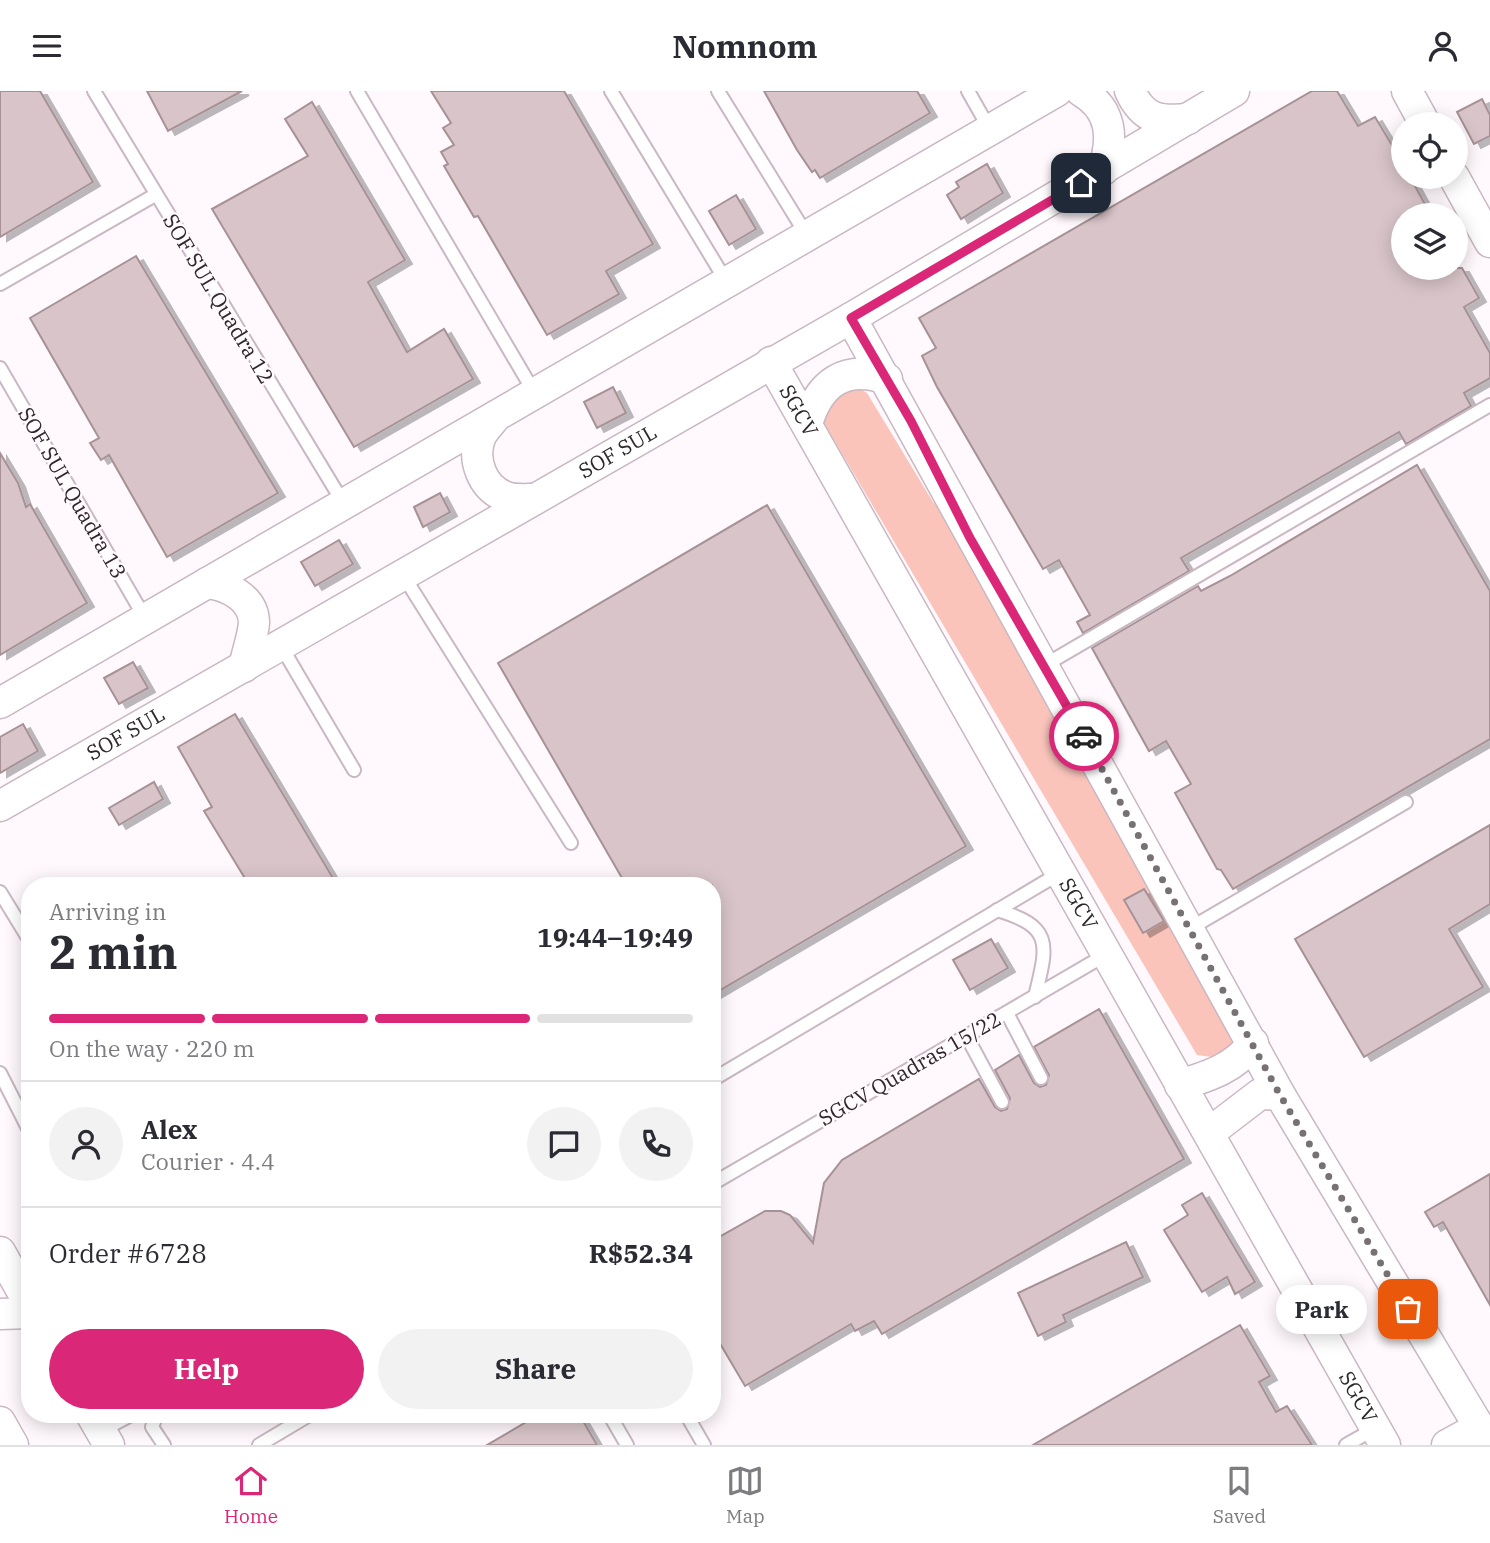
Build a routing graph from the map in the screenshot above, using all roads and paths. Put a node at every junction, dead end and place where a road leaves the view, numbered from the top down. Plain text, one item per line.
1 (94, 91) edge
2 (357, 91) edge
3 (611, 91) edge
4 (719, 91) edge
5 (968, 91) edge
6 (1057, 91) edge
7 (1081, 91) edge
8 (1130, 91) edge
9 (1234, 91) edge
10 (1407, 91) edge
11 (1418, 112) edge
12 (1188, 119) junction
13 (989, 128) junction
14 (1103, 170) junction
15 (1461, 189) edge
16 (155, 195) junction
17 (806, 234) junction
18 (1490, 242) edge
19 (726, 282) junction
20 (0, 284) edge
21 (851, 318) junction
22 (771, 362) junction
23 (0, 368) edge
24 (887, 379) junction
25 (534, 393) junction
26 (1490, 405) edge
27 (496, 416) junction
28 (807, 424) junction
29 (533, 499) junction
30 (344, 505) junction
31 (403, 574) junction
32 (207, 583) junction
33 (145, 618) junction
34 (281, 645) junction
35 (1045, 665) junction
36 (244, 667) junction
37 (0, 703) edge
38 (354, 771) dead end
39 (1406, 802) dead end
40 (0, 806) edge
41 (571, 843) dead end
42 (1060, 873) junction
43 (0, 892) edge
44 (997, 910) junction
45 (21, 926) edge
46 (1189, 929) junction
47 (1107, 954) junction
48 (1035, 996) junction
49 (1007, 1013) junction
50 (967, 1037) junction
51 (1253, 1043) junction
52 (0, 1073) edge
53 (721, 1075) edge
54 (1041, 1078) dead end
55 (1180, 1085) junction
56 (1280, 1095) junction
57 (1002, 1102) dead end
58 (21, 1114) edge
59 (1209, 1133) junction
60 (721, 1179) edge
61 (1, 1259) edge
62 (21, 1290) edge
63 (21, 1313) edge
64 (0, 1314) edge
65 (0, 1422) edge
66 (154, 1423) edge
67 (296, 1423) edge
68 (614, 1423) edge
69 (691, 1423) edge
70 (1485, 1436) edge
71 (1381, 1437) edge
72 (13, 1445) edge
73 (164, 1445) edge
74 (259, 1445) edge
75 (627, 1445) edge
76 (704, 1445) edge
77 (1346, 1445) edge
78 (1447, 1445) edge

1 - 16 lane, SOF SUL Quadra 12
2 - 25 lane
3 - 19 lane
4 - 17 lane
5 - 13 lane
6 - 13 street
7 - 14 street
8 - 12 street
9 - 12 street, SOF SUL
10 - 11 street
12 - 14 street, SOF SUL
13 - 17 street
14 - 21 street, SOF SUL
15 - 18 street
16 - 20 lane
16 - 30 lane, SOF SUL Quadra 12
17 - 19 street
19 - 25 street
21 - 22 street, SOF SUL
21 - 24 street
22 - 28 street, SGCV
22 - 29 street, SOF SUL
23 - 33 lane, SOF SUL Quadra 13
24 - 28 street
24 - 35 street
25 - 27 street
26 - 35 lane
27 - 29 street
27 - 30 street
28 - 42 street, SGCV
29 - 31 street, SOF SUL
30 - 32 street
31 - 34 street, SOF SUL
31 - 41 lane
32 - 33 street
32 - 36 street
33 - 37 street
34 - 36 street, SOF SUL
34 - 38 lane
35 - 46 street
36 - 40 street, SOF SUL
39 - 46 lane
42 - 44 lane
42 - 47 street, SGCV
43 - 45 lane
44 - 48 lane
44 - 53 lane
46 - 51 street
47 - 48 lane, SGCV Quadras 15/22
47 - 55 street, SGCV
48 - 49 lane, SGCV Quadras 15/22
49 - 50 lane, SGCV Quadras 15/22
49 - 54 lane
50 - 57 lane
50 - 60 lane, SGCV Quadras 15/22
51 - 55 street
51 - 56 street
52 - 58 lane
55 - 59 street, SGCV
56 - 59 street
56 - 70 street
59 - 71 street, SGCV
61 - 62 street
63 - 64 street
65 - 72 street
66 - 73 lane
67 - 74 lane
68 - 75 lane
69 - 76 lane
70 - 78 street
71 - 77 lane

